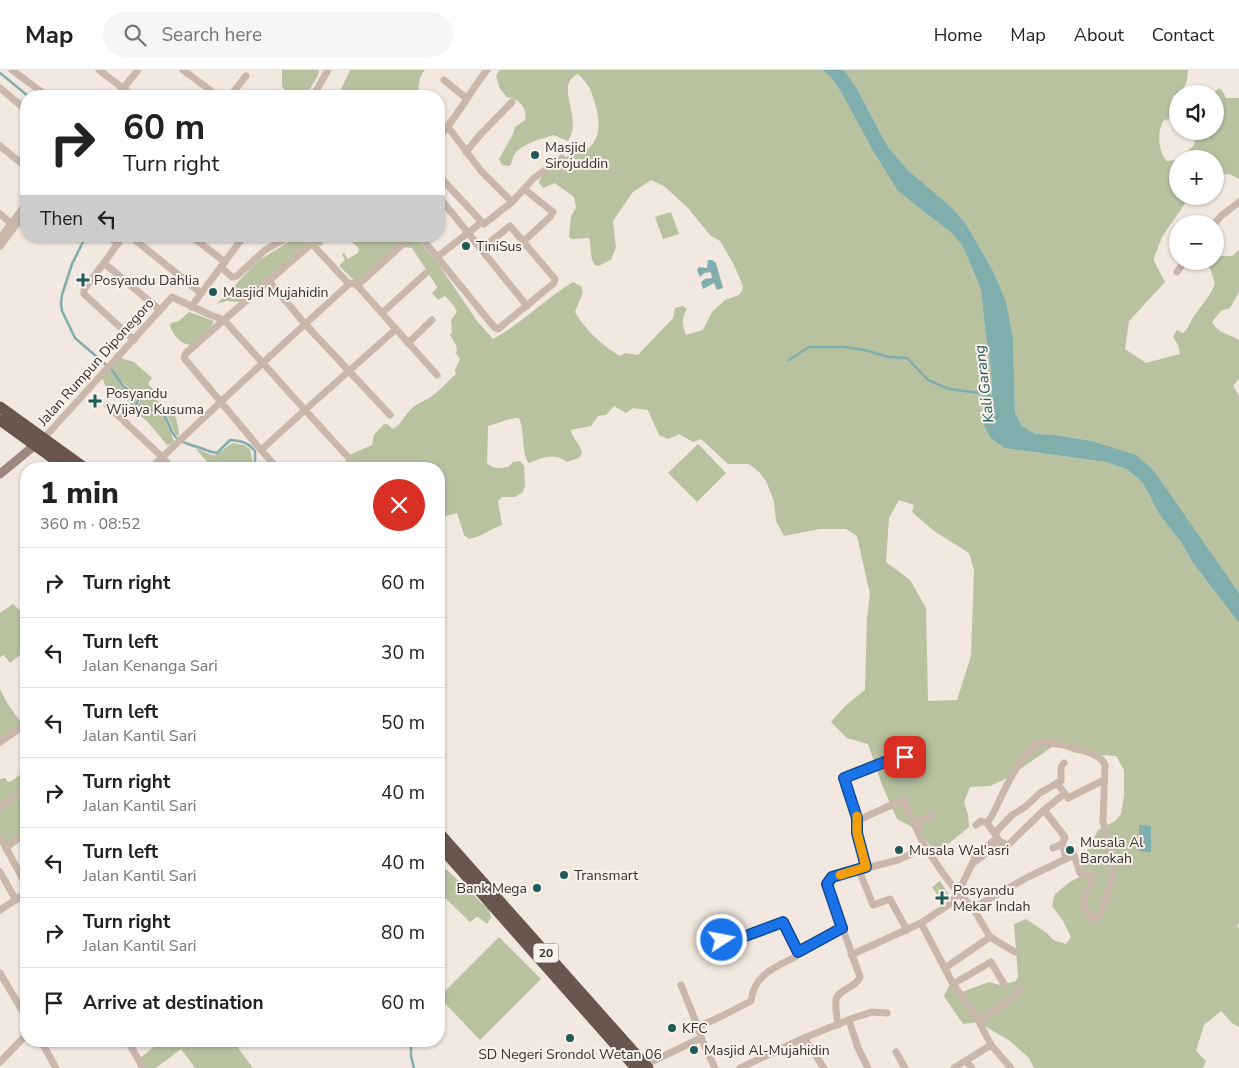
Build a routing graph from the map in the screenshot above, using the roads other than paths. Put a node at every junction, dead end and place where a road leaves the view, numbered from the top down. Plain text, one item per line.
1 (12, 70) edge
2 (99, 70) edge
3 (132, 70) edge
4 (138, 70) edge
5 (183, 70) edge
6 (328, 70) edge
7 (487, 70) edge
8 (246, 76) dead end
9 (444, 80) dead end
10 (121, 87) junction
11 (0, 88) edge
12 (39, 90) edge
13 (118, 90) edge
14 (119, 90) edge
15 (125, 90) edge
16 (210, 90) edge
17 (235, 90) edge
18 (317, 90) edge
19 (466, 98) junction
20 (512, 102) dead end
21 (20, 105) edge
22 (445, 127) edge
23 (445, 129) edge
24 (0, 146) edge
25 (466, 152) junction
26 (562, 158) dead end
27 (20, 162) edge
28 (445, 182) edge
29 (524, 189) junction
30 (512, 202) junction
31 (1239, 202) edge
32 (445, 204) edge
33 (0, 214) edge
34 (20, 214) edge
35 (1222, 215) edge
36 (20, 218) edge
37 (482, 222) junction
38 (13, 225) junction
39 (468, 233) junction
40 (0, 238) edge
41 (524, 241) junction
42 (116, 242) edge
43 (137, 242) edge
44 (198, 242) edge
45 (240, 242) edge
46 (279, 242) edge
47 (425, 242) edge
48 (404, 243) dead end
49 (118, 244) joint
50 (0, 246) edge
51 (481, 249) junction
52 (437, 257) junction
53 (104, 263) junction
54 (223, 265) junction
55 (426, 273) dead end
56 (268, 280) junction
57 (349, 284) junction
58 (357, 286) junction
59 (201, 293) junction
60 (191, 306) junction
61 (527, 306) junction
62 (160, 310) junction
63 (382, 313) junction
64 (224, 320) junction
65 (432, 320) dead end
66 (305, 324) junction
67 (396, 329) junction
68 (134, 340) junction
69 (408, 343) junction
70 (262, 361) junction
71 (349, 371) junction
72 (437, 375) dead end
73 (220, 402) junction
74 (107, 405) dead end
75 (0, 407) edge
76 (305, 410) junction
77 (390, 415) dead end
78 (0, 420) edge
79 (39, 443) junction
80 (261, 450) junction
81 (162, 456) junction
82 (347, 456) dead end
83 (60, 462) edge
84 (73, 462) edge
85 (156, 462) edge
86 (167, 462) edge
87 (272, 462) edge
88 (0, 474) edge
89 (20, 728) edge
90 (0, 742) edge
91 (1026, 750) dead end
92 (905, 757) dead end
93 (1064, 763) dead end
94 (1104, 780) junction
95 (1057, 783) junction
96 (20, 792) edge
97 (1003, 793) junction
98 (1064, 794) junction
99 (0, 807) edge
100 (1044, 810) junction
101 (933, 815) dead end
102 (858, 820) junction
103 (987, 823) junction
104 (976, 825) dead end
105 (0, 836) edge
106 (20, 837) edge
107 (996, 838) junction
108 (923, 843) junction
109 (1062, 844) junction
110 (445, 846) edge
111 (6, 848) junction
112 (1053, 848) dead end
113 (1066, 858) junction
114 (866, 867) junction
115 (859, 870) junction
116 (0, 872) edge
117 (20, 874) edge
118 (958, 894) junction
119 (20, 897) edge
120 (16, 900) junction
121 (973, 908) junction
122 (0, 910) edge
123 (921, 923) junction
124 (842, 928) junction
125 (907, 930) junction
126 (990, 937) junction
127 (722, 940) dead end
128 (798, 952) junction
129 (1015, 952) dead end
130 (851, 955) junction
131 (945, 968) junction
132 (0, 973) edge
133 (953, 984) junction
134 (1004, 984) dead end
135 (682, 985) dead end
136 (1022, 988) dead end
137 (20, 1007) edge
138 (887, 1013) dead end
139 (849, 1020) junction
140 (979, 1021) junction
141 (838, 1025) junction
142 (698, 1027) junction
143 (701, 1038) junction
144 (804, 1038) junction
145 (20, 1041) edge
146 (990, 1042) junction
147 (44, 1047) edge
148 (131, 1047) edge
149 (896, 1052) dead end
150 (1, 1058) edge
151 (966, 1061) junction
152 (54, 1065) edge
153 (643, 1067) edge
154 (45, 1068) edge
155 (143, 1068) edge
156 (715, 1068) edge
157 (740, 1068) edge
158 (824, 1068) edge
159 (868, 1068) edge
160 (905, 1068) edge
161 (954, 1068) edge
162 (972, 1068) edge
163 (1011, 1068) edge

1 - 12 street
2 - 10 street
3 - 10 street
4 - 10 street
5 - 16 street
6 - 18 street
7 - 19 street
8 - 17 street
9 - 19 street
10 - 13 street
10 - 14 street
10 - 15 street
11 - 21 street
19 - 22 street
20 - 25 street
23 - 25 street
24 - 27 street
25 - 30 street
26 - 29 street
28 - 37 street
29 - 30 street
29 - 41 street
30 - 37 street
31 - 35 street
32 - 39 street
33 - 38 street
34 - 38 street
36 - 38 street
37 - 39 street
38 - 40 street
38 - 50 street
39 - 51 street
39 - 52 street
41 - 51 street
41 - 61 street
42 - 49 street
43 - 59 street
44 - 54 street
45 - 54 street
46 - 54 street
47 - 52 street
48 - 58 street
49 - 53 street
51 - 61 street
52 - 61 street
53 - 62 street
53 - 68 street
54 - 59 street
55 - 63 street
56 - 57 street
56 - 64 street
56 - 66 street
57 - 58 street
57 - 66 street
58 - 63 street
59 - 60 street
60 - 62 street, Jalan Rumpun Diponegoro
60 - 64 street, Jalan Rumpun Diponegoro
62 - 68 street, Jalan Rumpun Diponegoro
63 - 67 street
64 - 70 street
64 - 73 street
65 - 69 street
66 - 70 street
66 - 71 street
67 - 69 street
67 - 71 street
68 - 79 street, Jalan Rumpun Diponegoro
69 - 72 street
70 - 73 street
70 - 76 street
71 - 76 street
71 - 77 street
73 - 80 street
73 - 81 street
74 - 81 street
75 - 79 highway
76 - 80 street
76 - 82 street
78 - 79 highway
79 - 83 highway
79 - 84 highway
79 - 88 main road
80 - 87 street
81 - 85 street
81 - 86 street
89 - 90 street
91 - 97 street
92 - 102 street
93 - 95 street
94 - 97 street
94 - 98 street
94 - 113 street
95 - 98 street
95 - 107 street
96 - 99 street
97 - 103 street
98 - 100 street
100 - 107 street
100 - 109 street
101 - 108 street
102 - 108 street
102 - 114 street
103 - 104 street
103 - 107 street
105 - 111 street
106 - 111 street
107 - 118 street
108 - 114 street
108 - 118 street
109 - 112 street
109 - 113 street
110 - 153 highway, 20
111 - 117 street
113 - 121 street
114 - 115 street
115 - 124 street
115 - 125 street
116 - 120 street
118 - 121 street
118 - 123 street
119 - 120 street
120 - 122 street
121 - 126 street
123 - 125 street
123 - 131 street
124 - 128 street
124 - 130 street
125 - 130 street
126 - 129 street
126 - 131 street
127 - 128 street
128 - 142 street
130 - 141 street
131 - 133 street
132 - 137 street
133 - 134 street
133 - 140 street
135 - 142 street
136 - 140 street
138 - 139 street
139 - 141 street
139 - 159 street
140 - 146 street
141 - 144 street
142 - 143 street
143 - 153 street
143 - 156 street
144 - 157 street
144 - 158 street
145 - 150 street
146 - 151 street
146 - 163 street
147 - 152 street
148 - 155 street
149 - 160 street
151 - 161 street
151 - 162 street
152 - 154 street

